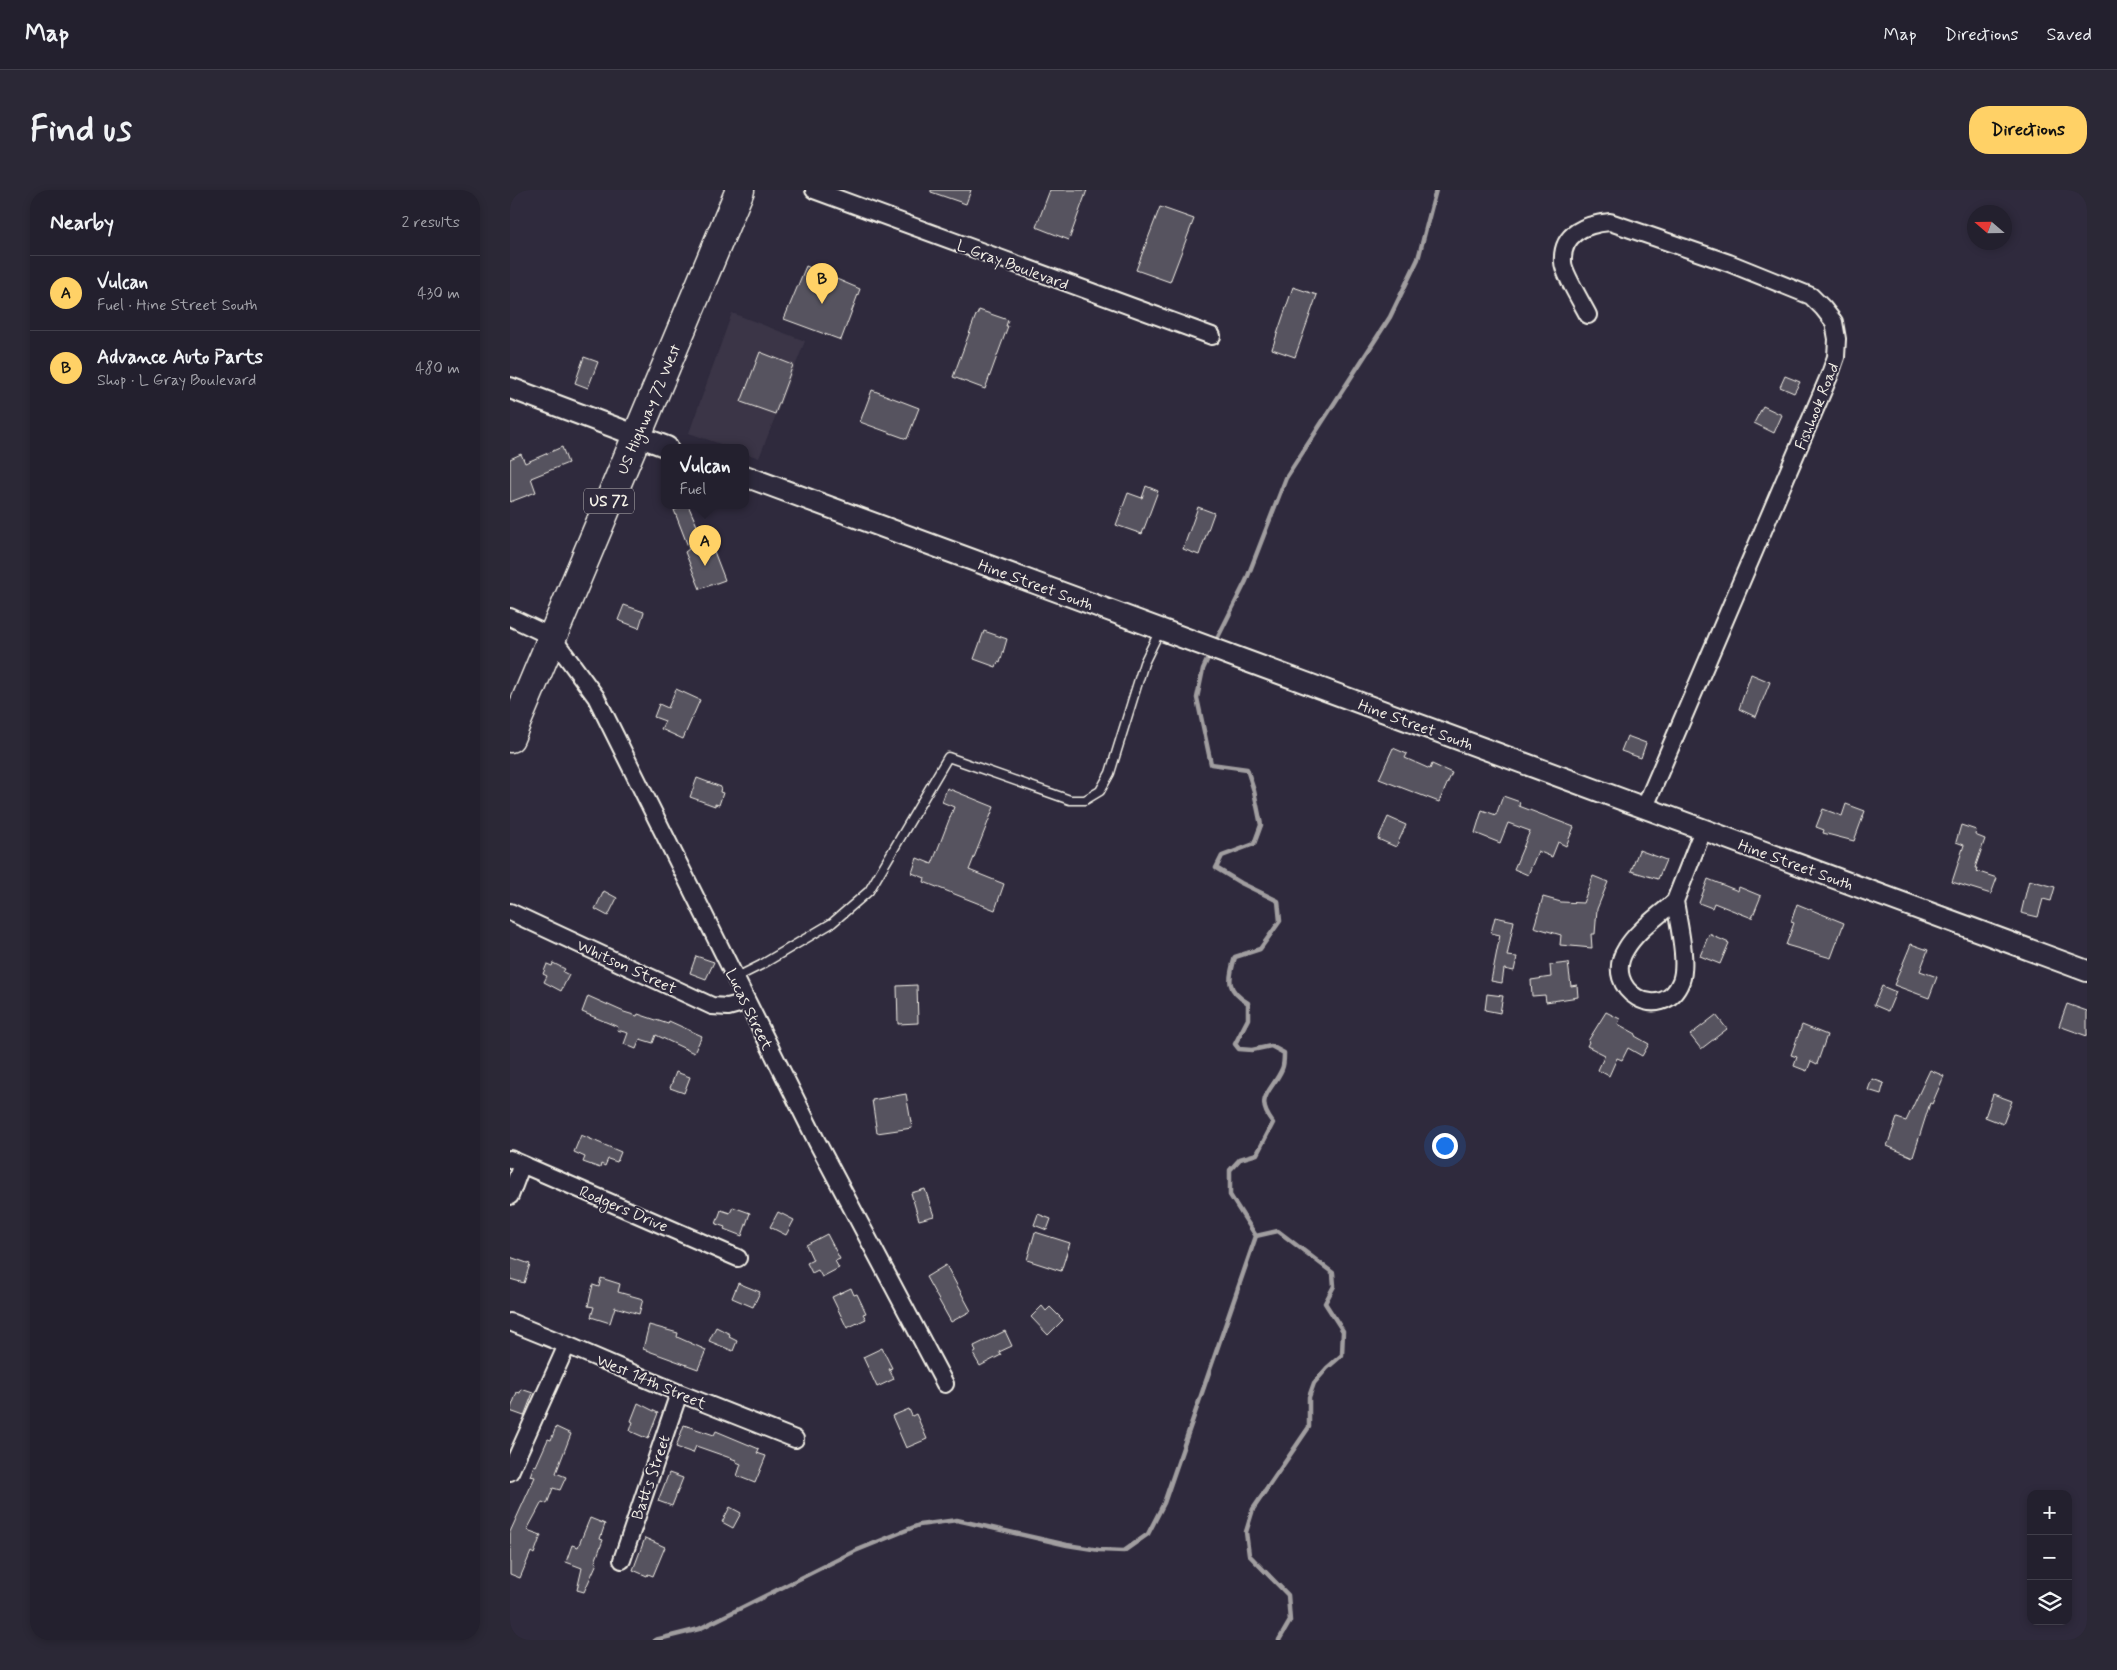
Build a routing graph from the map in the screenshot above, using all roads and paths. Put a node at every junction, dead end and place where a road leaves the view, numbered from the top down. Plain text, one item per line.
1 (740, 190) edge
2 (814, 190) edge
3 (1588, 315) dead end
4 (1212, 336) dead end
5 (510, 388) edge
6 (636, 436) junction
7 (661, 445) edge
8 (749, 477) edge
9 (510, 618) edge
10 (1160, 630) junction
11 (552, 637) junction
12 (510, 738) edge
13 (1644, 809) junction
14 (1704, 830) junction
15 (1675, 901) junction
16 (510, 912) edge
17 (2087, 971) edge
18 (735, 978) junction
19 (746, 1002) junction
20 (516, 1161) edge
21 (510, 1196) edge
22 (738, 1258) dead end
23 (510, 1322) edge
24 (568, 1345) junction
25 (945, 1384) dead end
26 (679, 1393) junction
27 (795, 1438) dead end
28 (510, 1472) edge
29 (622, 1560) dead end

1 - 6 highway, US Highway 72 West / US 72
2 - 4 street, L Gray Boulevard
3 - 13 street, Fishhook Road
5 - 6 street
6 - 7 street
6 - 11 highway, US Highway 72 West / US 72
8 - 10 street, Hine Street South
9 - 11 street
10 - 13 street, Hine Street South
10 - 18 lane
11 - 12 highway, US Highway 72 West / US 72
11 - 18 street, Lucas Street
13 - 14 street, Hine Street South
14 - 15 street
14 - 17 street, Hine Street South
15 - 15 street
16 - 19 street, Whitson Street
18 - 19 street, Lucas Street
19 - 25 street, Lucas Street
20 - 21 street
20 - 22 street, Rodgers Drive
23 - 24 street, West 14th Street
24 - 26 street, West 14th Street
24 - 28 street
26 - 27 street, West 14th Street
26 - 29 street, Batts Street

